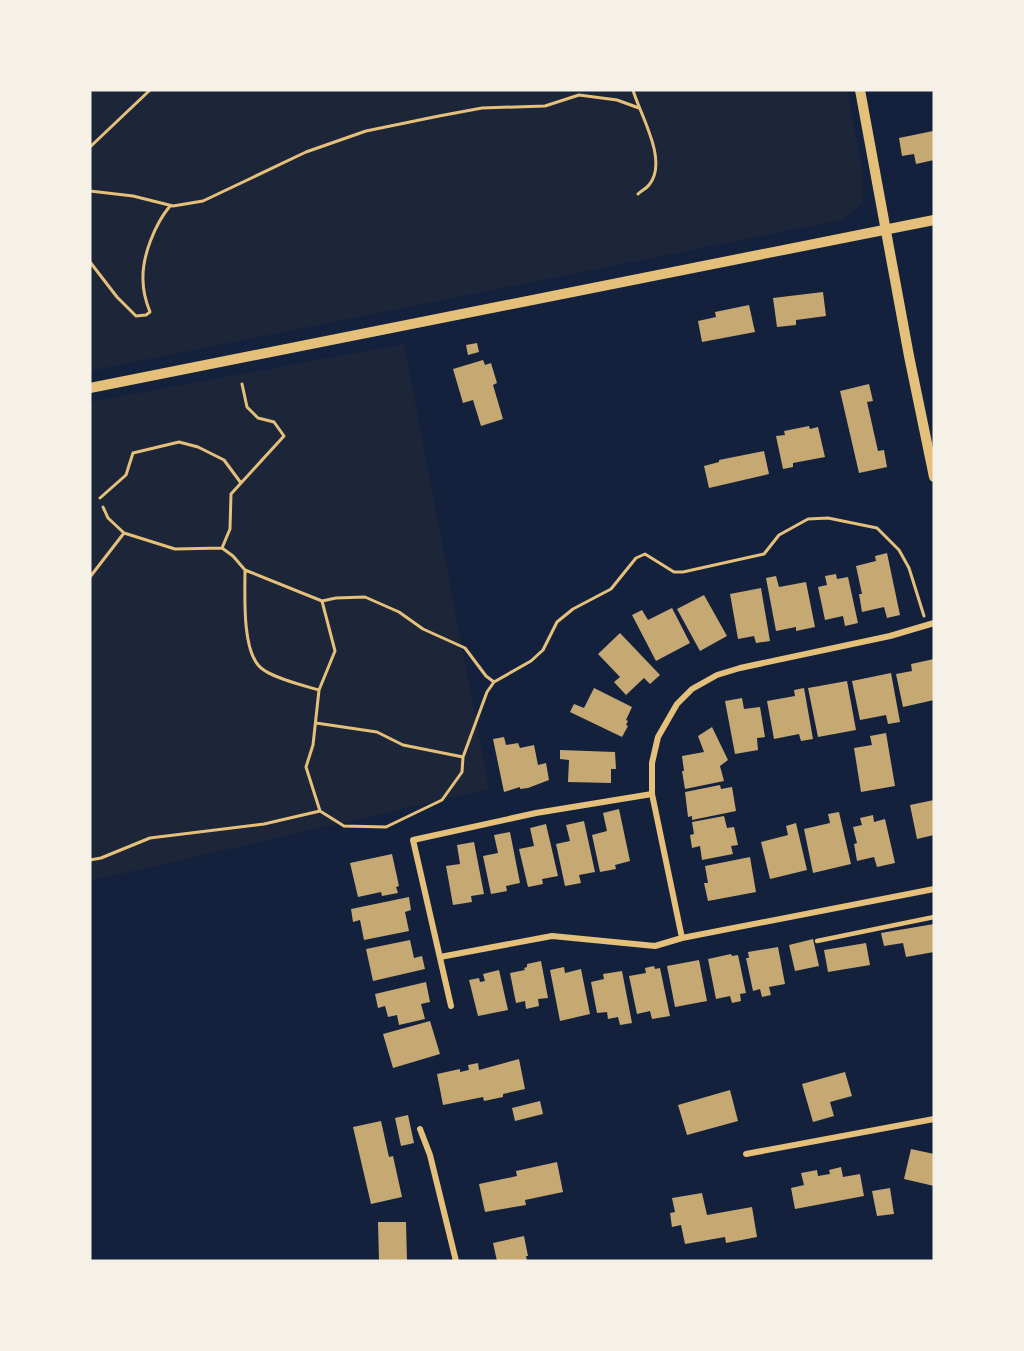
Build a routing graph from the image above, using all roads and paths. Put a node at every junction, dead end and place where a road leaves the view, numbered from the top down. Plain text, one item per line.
1 (150, 90) edge
2 (633, 90) edge
3 (860, 90) edge
4 (639, 108) junction
5 (90, 147) edge
6 (90, 191) edge
7 (638, 194) dead end
8 (171, 206) junction
9 (934, 220) edge
10 (885, 229) junction
11 (90, 262) edge
12 (242, 384) dead end
13 (90, 388) edge
14 (934, 477) edge
15 (241, 483) junction
16 (100, 498) dead end
17 (103, 507) dead end
18 (124, 532) junction
19 (222, 548) junction
20 (245, 570) junction
21 (90, 577) edge
22 (322, 601) junction
23 (934, 623) edge
24 (926, 625) junction
25 (494, 682) junction
26 (319, 690) junction
27 (316, 723) junction
28 (463, 757) junction
29 (652, 794) junction
30 (320, 811) junction
31 (90, 860) edge
32 (934, 889) edge
33 (934, 917) edge
34 (682, 938) junction
35 (817, 941) dead end
36 (441, 957) junction
37 (451, 1006) dead end
38 (934, 1119) edge
39 (420, 1128) dead end
40 (746, 1154) dead end
41 (456, 1261) edge

1 - 5 path
2 - 4 path
3 - 10 street
4 - 7 path
4 - 8 path
6 - 8 path
8 - 11 path
9 - 10 street
10 - 13 street
10 - 14 street
12 - 15 path
15 - 16 path
15 - 19 path
17 - 18 path
18 - 19 path
18 - 21 path
19 - 20 path
20 - 22 path
20 - 26 path
22 - 25 path
22 - 26 path
23 - 24 street
24 - 25 path
24 - 29 street
25 - 28 path
26 - 27 path
27 - 28 path
27 - 30 path
28 - 30 path
29 - 34 street
29 - 36 street
30 - 31 path
32 - 34 street
33 - 35 lane
34 - 36 street
36 - 37 street
38 - 40 street
39 - 41 street

